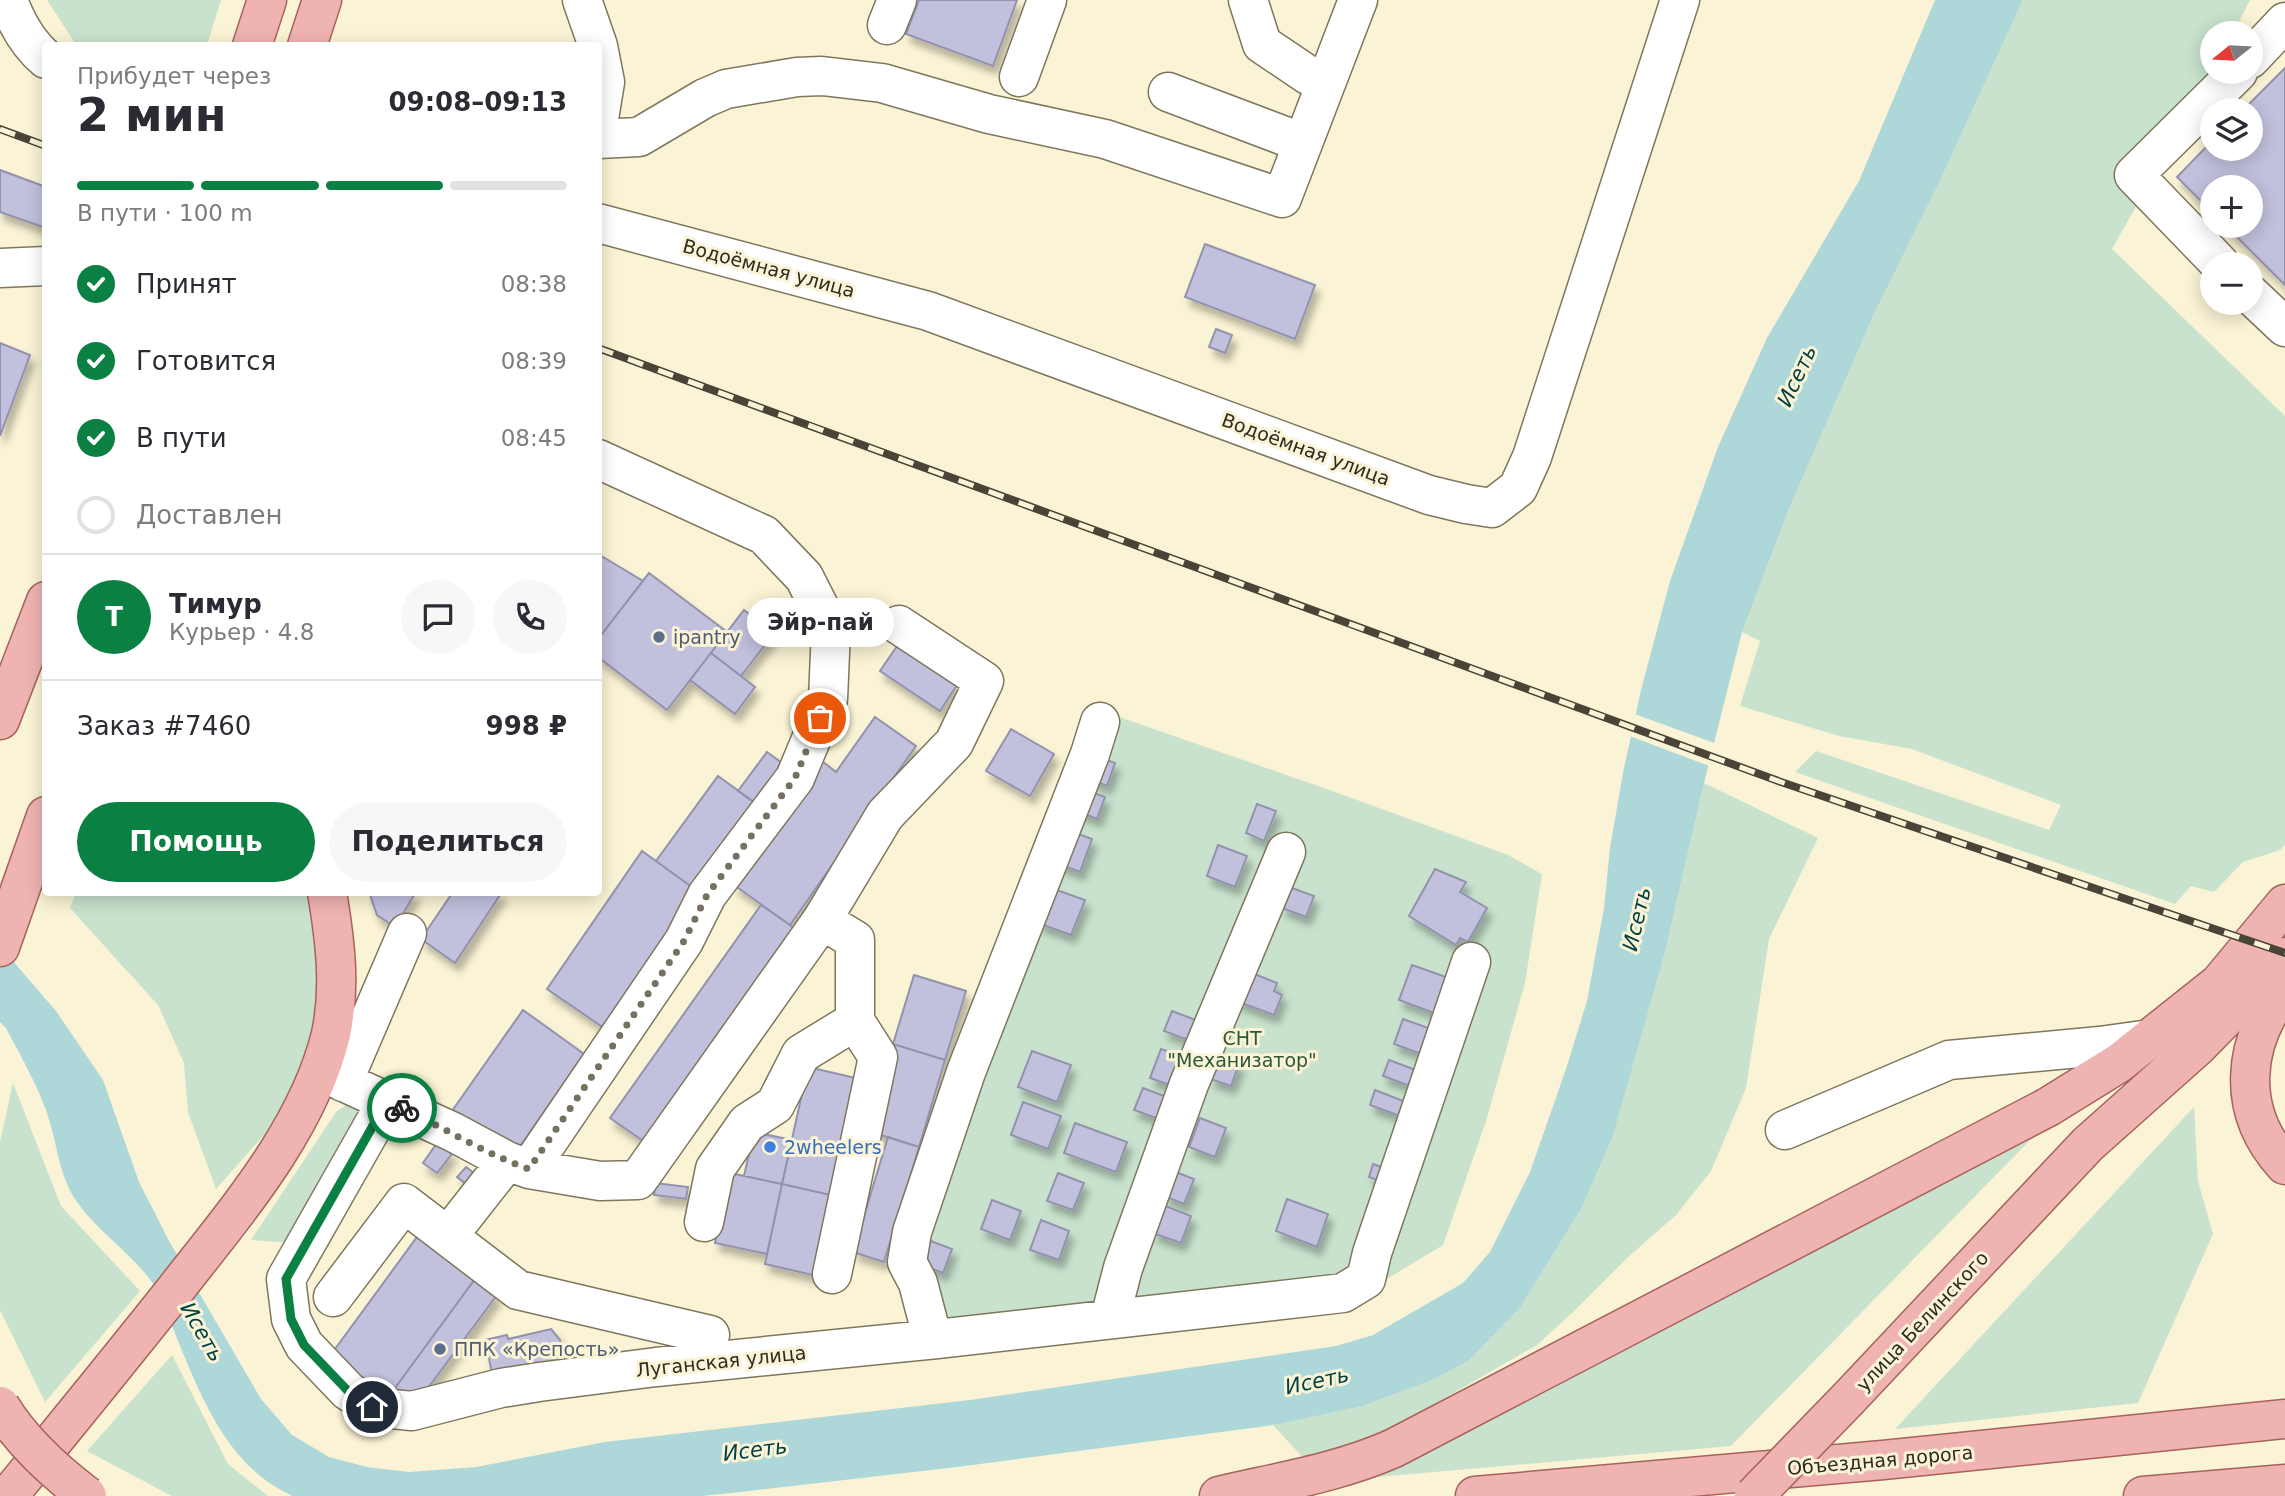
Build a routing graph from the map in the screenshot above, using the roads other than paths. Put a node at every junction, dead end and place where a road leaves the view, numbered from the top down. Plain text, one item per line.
1 (8, 0) edge
2 (267, 0) edge
3 (322, 0) edge
4 (582, 0) edge
5 (1047, 0) edge
6 (1248, 0) edge
7 (1358, 0) edge
8 (1681, 0) edge
9 (2285, 22) edge
10 (253, 42) edge
11 (308, 42) edge
12 (597, 42) edge
13 (2263, 45) edge
14 (42, 56) edge
15 (602, 67) edge
16 (1019, 77) dead end
17 (1327, 79) junction
18 (2226, 84) edge
19 (1168, 92) dead end
20 (602, 100) edge
21 (602, 139) edge
22 (1303, 143) junction
23 (602, 224) edge
24 (2208, 252) edge
25 (42, 266) edge
26 (0, 268) edge
27 (2263, 306) edge
28 (2285, 327) edge
29 (602, 461) edge
30 (42, 611) edge
31 (899, 625) dead end
32 (0, 720) edge
33 (1100, 722) dead end
34 (42, 827) edge
35 (1286, 852) dead end
36 (42, 856) edge
37 (23, 882) junction
38 (328, 896) edge
39 (2285, 904) edge
40 (822, 920) junction
41 (407, 933) dead end
42 (0, 947) edge
43 (2285, 957) edge
44 (1471, 962) dead end
45 (2217, 985) junction
46 (2285, 989) edge
47 (855, 1021) junction
48 (2150, 1039) junction
49 (332, 1077) junction
50 (387, 1101) junction
51 (1785, 1130) dead end
52 (2084, 1148) junction
53 (518, 1165) junction
54 (2285, 1165) edge
55 (704, 1222) dead end
56 (448, 1236) junction
57 (832, 1274) dead end
58 (332, 1297) dead end
59 (1111, 1318) junction
60 (710, 1335) dead end
61 (937, 1339) junction
62 (1849, 1398) junction
63 (0, 1406) edge
64 (2285, 1419) edge
65 (2285, 1484) edge
66 (8, 1496) edge
67 (87, 1496) edge
68 (1219, 1496) edge
69 (1475, 1496) edge
70 (1754, 1496) edge
71 (1789, 1496) edge
72 (2143, 1496) edge

1 - 14 street
2 - 10 main road
3 - 11 main road
4 - 12 street
5 - 16 street
6 - 17 street
7 - 17 street
8 - 23 street, Водоёмная улица
9 - 13 street
15 - 20 street
17 - 22 street
18 - 24 street
19 - 22 street
21 - 22 street
25 - 26 street
27 - 28 street
29 - 53 street
30 - 32 main road
31 - 40 street
33 - 61 street
34 - 37 main road
35 - 59 street
36 - 37 main road
37 - 42 main road
38 - 49 main road
39 - 45 main road
40 - 47 street
40 - 53 street
41 - 49 street
43 - 52 main road, улица Белинского
44 - 59 street, Луганская улица
45 - 48 main road
45 - 52 main road, улица Белинского
46 - 54 main road
47 - 55 street
47 - 57 street
48 - 51 street
48 - 68 main road
49 - 50 street
49 - 66 main road
50 - 53 street
50 - 61 street, Луганская улица
52 - 62 main road, улица Белинского
53 - 56 street
56 - 58 street
56 - 60 street
59 - 61 street, Луганская улица
62 - 70 main road, улица Белинского, bridge
62 - 71 main road
63 - 67 main road, bridge
64 - 69 main road, Объездная дорога
65 - 72 main road

